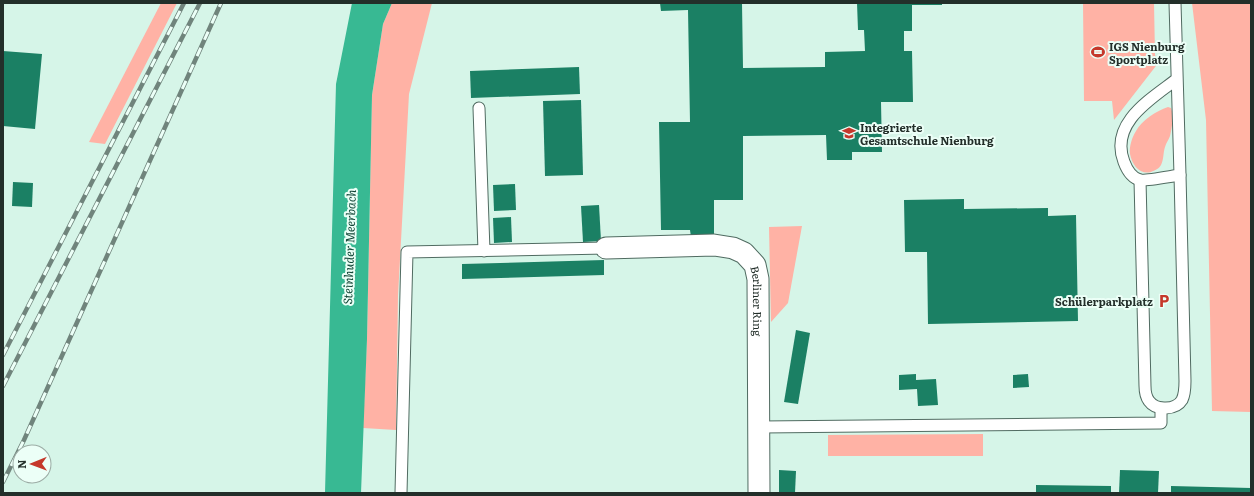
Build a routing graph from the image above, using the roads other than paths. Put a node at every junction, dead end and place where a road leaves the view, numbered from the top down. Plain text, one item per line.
1 (1175, 3) edge
2 (1177, 79) junction
3 (479, 108) dead end
4 (1180, 174) junction
5 (1140, 180) junction
6 (606, 248) joint
7 (484, 251) junction
8 (1161, 408) junction
9 (758, 427) junction
10 (401, 493) edge
11 (759, 493) edge

1 - 2 lane
2 - 4 lane
2 - 5 lane
3 - 7 lane
4 - 5 lane
4 - 8 lane
5 - 8 lane
6 - 7 lane
6 - 9 street, Berliner Ring
7 - 10 lane
8 - 9 lane
9 - 11 street, Berliner Ring

